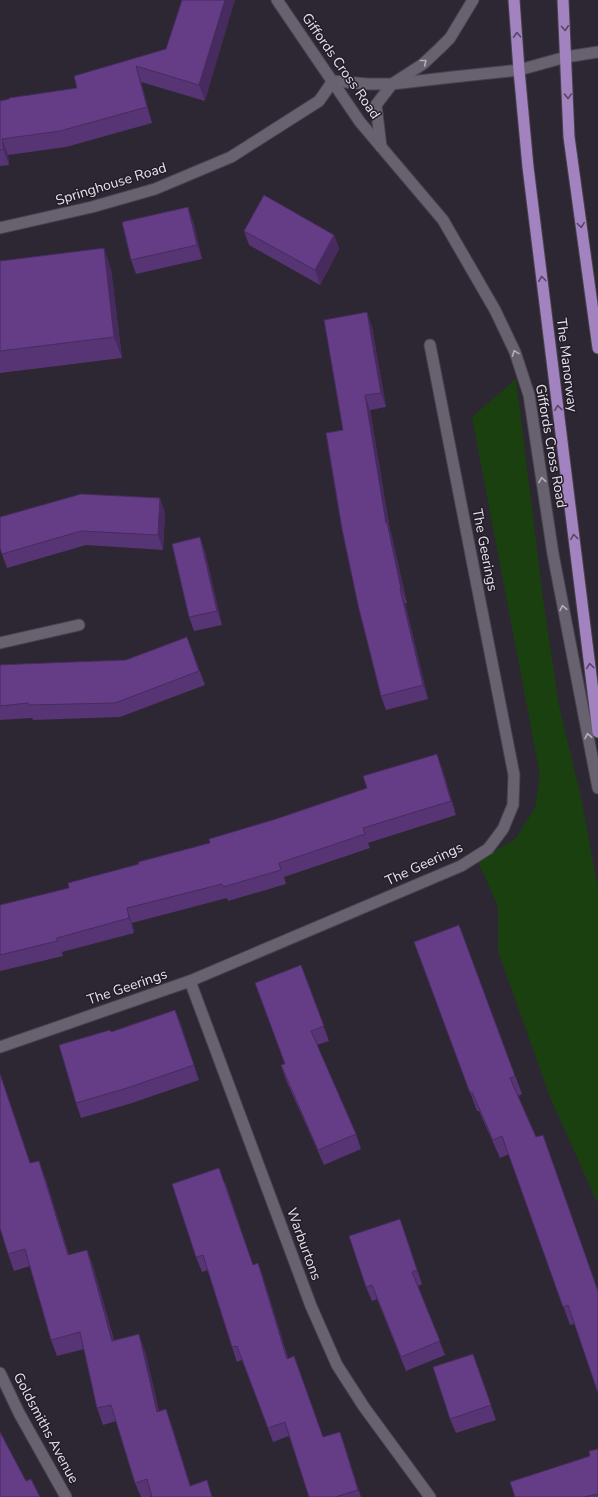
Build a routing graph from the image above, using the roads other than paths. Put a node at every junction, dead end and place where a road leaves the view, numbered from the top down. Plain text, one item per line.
1 (277, 0) edge
2 (473, 0) edge
3 (514, 0) edge
4 (563, 0) edge
5 (598, 52) edge
6 (566, 57) junction
7 (519, 70) junction
8 (333, 81) junction
9 (392, 84) junction
10 (381, 147) junction
11 (0, 228) edge
12 (430, 345) dead end
13 (598, 348) edge
14 (79, 625) dead end
15 (0, 643) edge
16 (598, 732) edge
17 (598, 788) edge
18 (190, 981) junction
19 (0, 1047) edge
20 (0, 1373) edge
21 (66, 1497) edge
22 (430, 1497) edge

1 - 8 street, Giffords Cross Road
9 -> 2 street
7 -> 3 main road, The Manorway
4 -> 6 main road
5 - 6 street
6 - 7 street
6 -> 13 main road
7 - 9 street
16 -> 7 main road, The Manorway
8 - 9 street
8 - 10 street, Giffords Cross Road
8 - 11 street, Springhouse Road
9 - 10 street, Giffords Cross Road
17 -> 10 street, Giffords Cross Road
12 - 18 street, The Geerings
14 - 15 street
18 - 19 street, The Geerings
18 - 22 street, Warburtons
20 - 21 street, Goldsmiths Avenue

